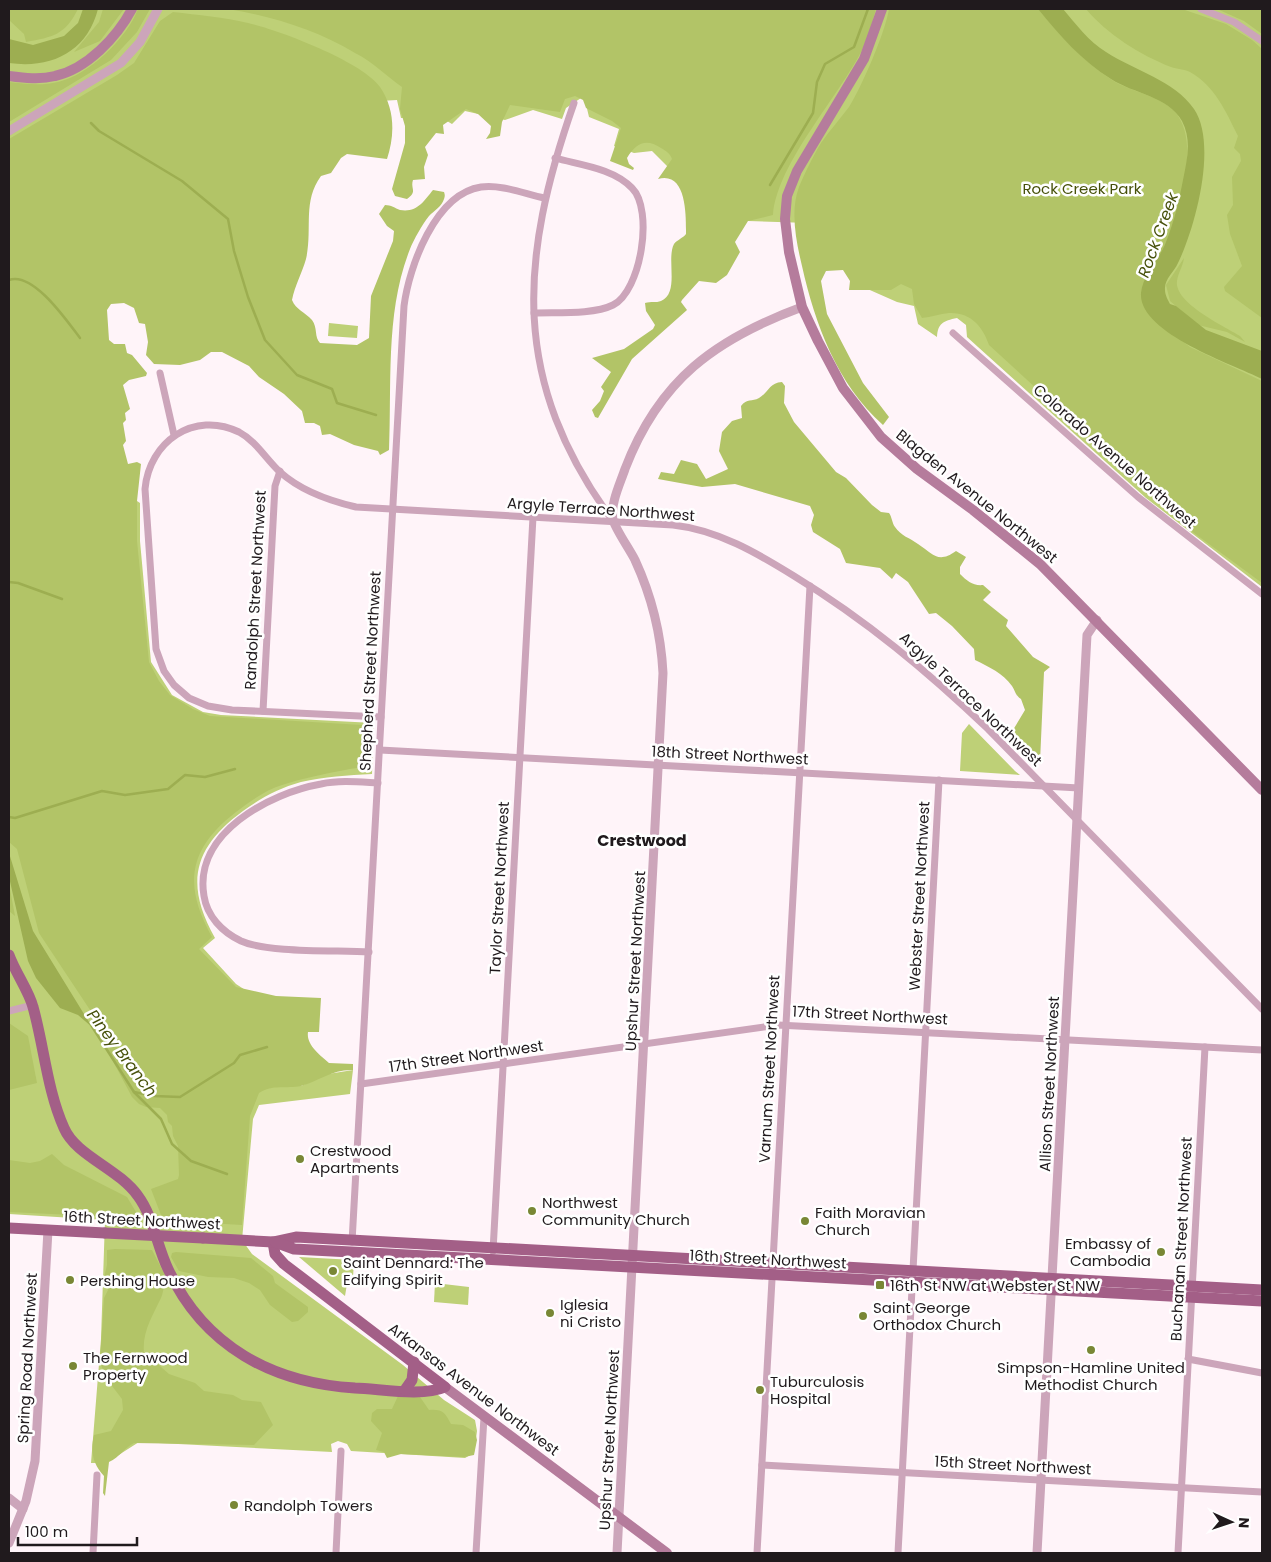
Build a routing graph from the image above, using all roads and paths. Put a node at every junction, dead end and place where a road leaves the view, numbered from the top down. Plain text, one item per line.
1 (132, 9) edge
2 (158, 9) edge
3 (882, 9) edge
4 (1201, 9) edge
5 (1262, 41) edge
6 (9, 76) edge
7 (574, 103) dead end
8 (9, 131) edge
9 (555, 158) junction
10 (544, 198) junction
11 (802, 307) junction
12 (534, 313) junction
13 (953, 333) dead end
14 (160, 373) dead end
15 (174, 435) junction
16 (280, 471) junction
17 (393, 510) junction
18 (533, 517) junction
19 (614, 522) junction
20 (810, 586) junction
21 (1262, 594) edge
22 (1097, 620) junction
23 (263, 711) junction
24 (382, 717) junction
25 (380, 750) junction
26 (520, 756) junction
27 (659, 765) junction
28 (798, 772) junction
29 (939, 780) junction
30 (378, 782) junction
31 (1043, 786) junction
32 (1079, 788) junction
33 (1262, 790) edge
34 (1077, 820) junction
35 (369, 952) junction
36 (9, 956) edge
37 (33, 1005) junction
38 (1262, 1009) edge
39 (9, 1011) edge
40 (785, 1025) junction
41 (925, 1032) junction
42 (1065, 1039) junction
43 (644, 1044) junction
44 (1205, 1047) junction
45 (1262, 1050) edge
46 (503, 1064) junction
47 (361, 1084) junction
48 (9, 1228) edge
49 (48, 1230) junction
50 (273, 1242) junction
51 (352, 1247) junction
52 (492, 1254) junction
53 (632, 1261) junction
54 (772, 1269) junction
55 (913, 1276) junction
56 (1051, 1284) junction
57 (1262, 1290) edge
58 (1192, 1292) junction
59 (1262, 1301) edge
60 (1188, 1360) junction
61 (414, 1362) junction
62 (1262, 1373) edge
63 (445, 1387) junction
64 (405, 1390) junction
65 (484, 1417) junction
66 (342, 1451) dead end
67 (762, 1465) junction
68 (902, 1472) junction
69 (97, 1475) dead end
70 (1041, 1481) junction
71 (1181, 1488) junction
72 (1262, 1492) edge
73 (9, 1498) edge
74 (23, 1509) junction
75 (619, 1516) junction
76 (9, 1543) edge
77 (93, 1553) edge
78 (336, 1553) edge
79 (476, 1553) edge
80 (616, 1553) edge
81 (667, 1553) edge
82 (757, 1553) edge
83 (898, 1553) edge
84 (1037, 1553) edge
85 (1178, 1553) edge

1 - 6 main road
2 - 8 street
3 - 11 main road, Blagden Avenue Northwest
4 - 5 street
7 - 9 street, Upshur Street Northwest
9 - 10 street, Upshur Street Northwest
9 - 12 street
10 - 12 street, Upshur Street Northwest
10 - 17 street, Shepherd Street Northwest
11 - 19 street
11 - 22 main road, Blagden Avenue Northwest
12 - 19 street, Upshur Street Northwest
13 - 21 street, Colorado Avenue Northwest
14 - 15 street
15 - 16 street, Argyle Terrace Northwest
15 - 23 street
16 - 17 street, Argyle Terrace Northwest
16 - 23 street, Randolph Street Northwest
17 - 18 street, Argyle Terrace Northwest
17 - 24 street, Shepherd Street Northwest
18 - 19 street, Argyle Terrace Northwest
18 - 26 street, Taylor Street Northwest
19 - 20 street, Argyle Terrace Northwest
19 - 27 street, Upshur Street Northwest
20 - 28 street, Varnum Street Northwest
20 - 31 street, Argyle Terrace Northwest
22 - 32 street, Allison Street Northwest
22 - 33 main road, Blagden Avenue Northwest
23 - 24 street
24 - 25 street, Shepherd Street Northwest
25 - 26 street, 18th Street Northwest
25 - 30 street, Shepherd Street Northwest
26 - 27 street, 18th Street Northwest
26 - 46 street, Taylor Street Northwest
27 - 28 street, 18th Street Northwest
27 - 43 street, Upshur Street Northwest
28 - 29 street, 18th Street Northwest
28 - 40 street, Varnum Street Northwest
29 - 31 street, 18th Street Northwest
29 - 41 street, Webster Street Northwest
30 - 35 street, Shepherd Street Northwest
30 - 35 street
31 - 32 street, 18th Street Northwest
31 - 34 street, Argyle Terrace Northwest
32 - 34 street, Allison Street Northwest
34 - 38 street, Argyle Terrace Northwest
34 - 42 street, Allison Street Northwest
35 - 47 street, Shepherd Street Northwest
36 - 37 main road
37 - 39 street
37 - 64 main road
40 - 41 street, 17th Street Northwest
40 - 43 street, 17th Street Northwest
40 - 54 street, Varnum Street Northwest
41 - 42 street, 17th Street Northwest
41 - 55 street, Webster Street Northwest
42 - 44 street, 17th Street Northwest
42 - 56 street, Allison Street Northwest
43 - 46 street, 17th Street Northwest
43 - 53 street, Upshur Street Northwest
44 - 45 street, 17th Street Northwest
44 - 58 street, Buchanan Street Northwest
46 - 47 street, 17th Street Northwest
46 - 52 street, Taylor Street Northwest
47 - 51 street, Shepherd Street Northwest
48 - 49 main road, 16th Street Northwest
49 - 50 main road, 16th Street Northwest, bridge
49 - 74 street, Spring Road Northwest
50 - 51 main road, 16th Street Northwest
50 - 61 main road, Arkansas Avenue Northwest
51 - 52 main road, 16th Street Northwest
52 - 53 main road, 16th Street Northwest
53 - 54 main road, 16th Street Northwest
53 - 75 street, Upshur Street Northwest
54 - 55 main road, 16th Street Northwest
54 - 67 street, Varnum Street Northwest
55 - 56 main road, 16th Street Northwest
55 - 68 street, Webster Street Northwest
56 - 58 main road, 16th Street Northwest
56 - 70 street, Allison Street Northwest
57 - 58 main road, 16th Street Northwest
58 - 59 main road, 16th Street Northwest
58 - 60 street, Buchanan Street Northwest
60 - 62 street
60 - 71 street, Buchanan Street Northwest
61 - 63 main road, Arkansas Avenue Northwest
61 - 64 main road
63 - 64 main road
63 - 65 main road, Arkansas Avenue Northwest
65 - 75 main road, Arkansas Avenue Northwest
65 - 79 street
66 - 78 street
67 - 68 street, 15th Street Northwest
67 - 82 street, Varnum Street Northwest
68 - 70 street, 15th Street Northwest
68 - 83 street, Webster Street Northwest
69 - 77 street
70 - 71 street, 15th Street Northwest
70 - 84 street, Allison Street Northwest
71 - 72 street, 15th Street Northwest
71 - 85 street, Buchanan Street Northwest
73 - 74 street
74 - 76 street, Spring Road Northwest
75 - 80 street, Upshur Street Northwest
75 - 81 main road, Arkansas Avenue Northwest

